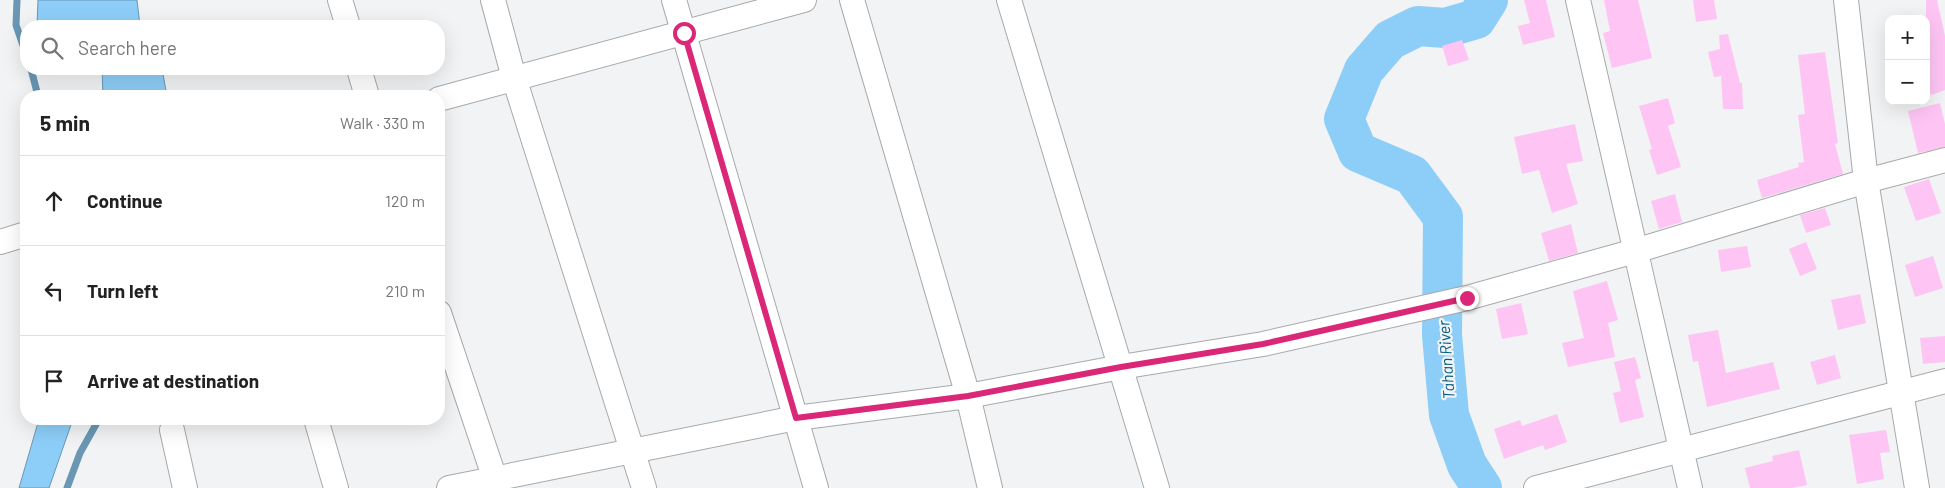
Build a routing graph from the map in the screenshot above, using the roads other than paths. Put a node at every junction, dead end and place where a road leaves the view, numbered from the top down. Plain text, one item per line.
1 (340, 0) edge
2 (494, 0) edge
3 (674, 0) edge
4 (804, 0) edge
5 (852, 0) edge
6 (1009, 0) edge
7 (1578, 0) edge
8 (1846, 0) edge
9 (346, 20) edge
10 (684, 33) junction
11 (361, 75) edge
12 (514, 78) junction
13 (365, 90) edge
14 (445, 97) edge
15 (1945, 160) edge
16 (1866, 181) junction
17 (20, 236) edge
18 (0, 242) edge
19 (1635, 251) junction
20 (445, 331) edge
21 (1121, 367) junction
22 (1945, 381) edge
23 (1901, 392) junction
24 (968, 396) junction
25 (796, 418) junction
26 (318, 425) edge
27 (172, 430) dead end
28 (632, 450) junction
29 (1682, 450) junction
30 (496, 483) edge
31 (185, 488) edge
32 (336, 488) edge
33 (449, 488) edge
34 (644, 488) edge
35 (816, 488) edge
36 (990, 488) edge
37 (1157, 488) edge
38 (1536, 488) edge
39 (1690, 488) edge
40 (1917, 488) edge

1 - 9 street
2 - 12 street
3 - 10 street
4 - 10 street
5 - 24 street
6 - 21 street
7 - 19 street
8 - 16 street
10 - 12 street
10 - 25 street
11 - 13 street
12 - 14 street
12 - 28 street
15 - 16 street
16 - 19 street
16 - 23 street
17 - 18 street
19 - 21 street
19 - 29 street
20 - 30 street
21 - 24 street
21 - 37 street
22 - 23 street
23 - 29 street
23 - 40 street
24 - 25 street
24 - 36 street
25 - 28 street
25 - 35 street
26 - 32 street
27 - 31 street
28 - 30 street
28 - 34 street
29 - 38 street
29 - 39 street
30 - 33 street

